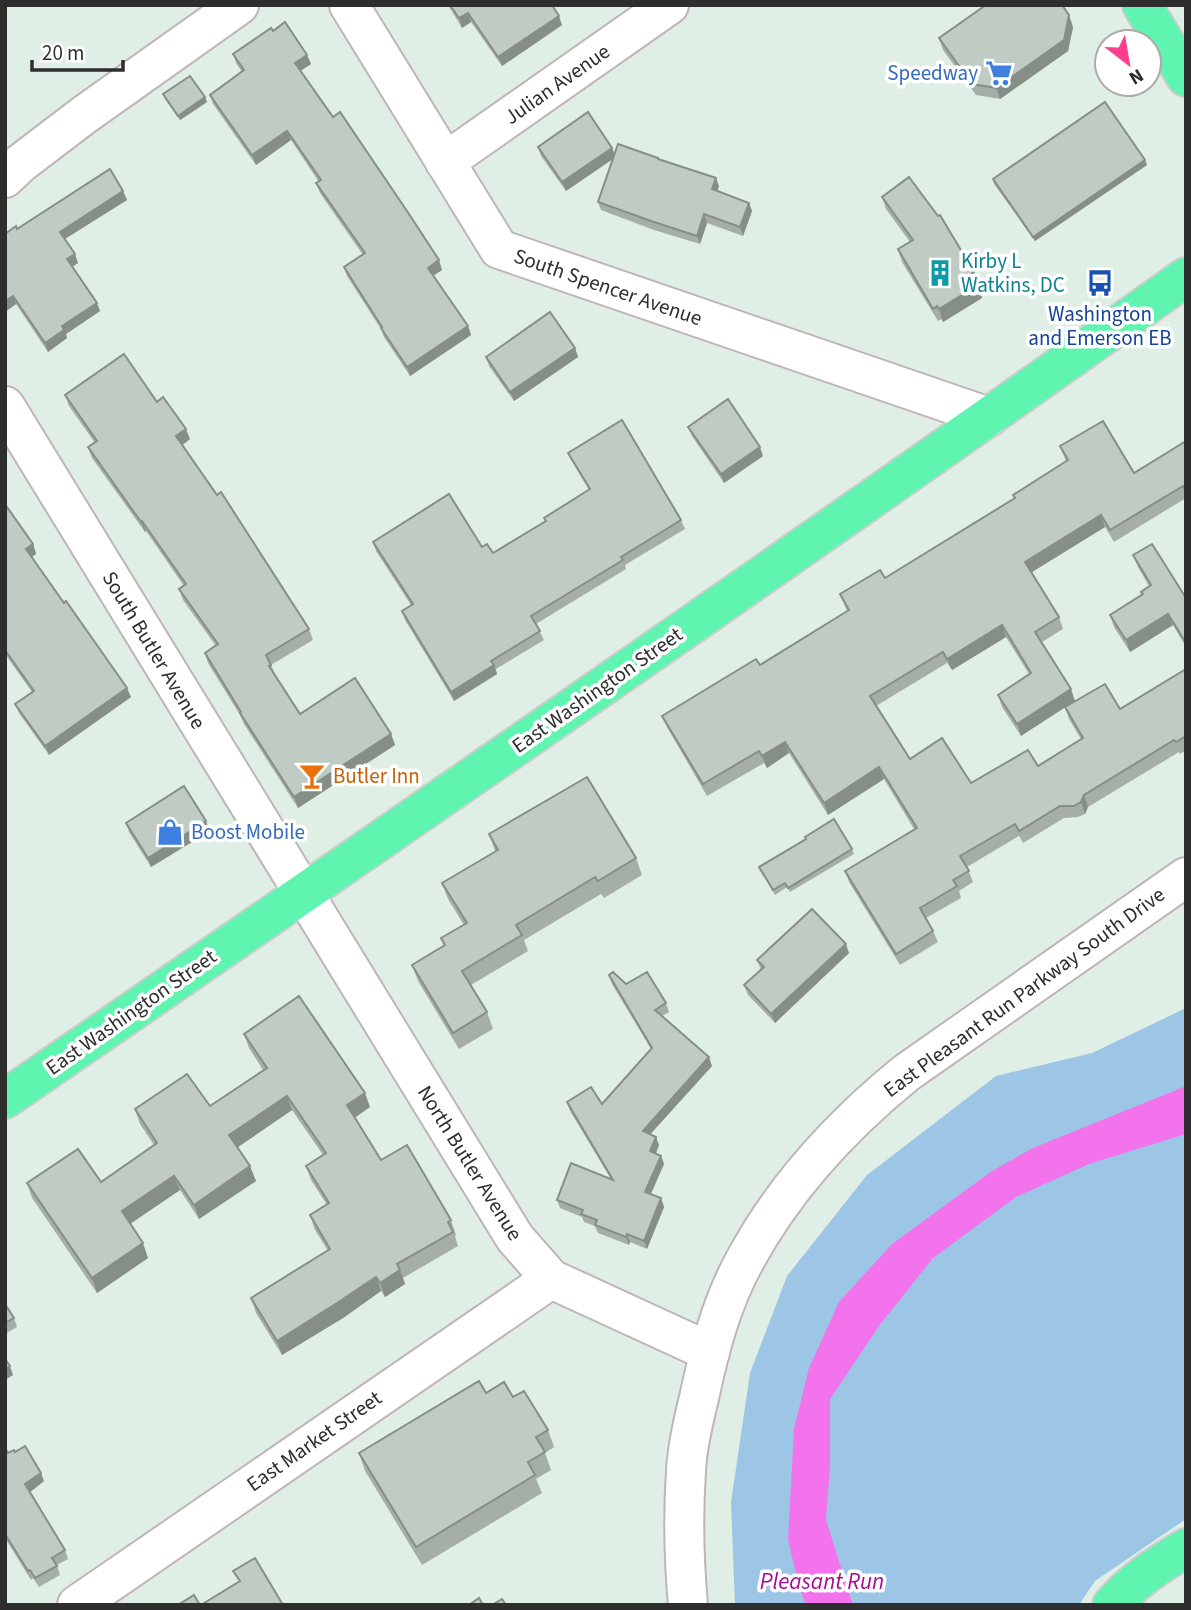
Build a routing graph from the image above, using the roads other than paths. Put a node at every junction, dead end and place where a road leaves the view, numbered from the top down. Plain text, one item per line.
1 (239, 5) edge
2 (349, 5) edge
3 (669, 5) edge
4 (1142, 5) edge
5 (1186, 77) edge
6 (445, 162) junction
7 (5, 178) edge
8 (1186, 277) edge
9 (5, 406) edge
10 (989, 417) junction
11 (1186, 877) edge
12 (304, 893) junction
13 (5, 1099) edge
14 (551, 1279) junction
15 (710, 1352) junction
16 (1186, 1548) edge
17 (77, 1605) edge
18 (688, 1605) edge
19 (1112, 1605) edge

1 - 7 street
2 - 6 street, South Spencer Avenue
3 - 6 street, Julian Avenue
4 - 5 main road
6 - 10 street, South Spencer Avenue
8 - 10 main road, East Washington Street
9 - 12 street, South Butler Avenue
10 - 12 main road, East Washington Street
11 - 15 street, East Pleasant Run Parkway South Drive
12 - 13 main road, East Washington Street
12 - 14 street, North Butler Avenue
14 - 15 street, North Butler Avenue
14 - 17 street, East Market Street
15 - 18 street, East Pleasant Run Parkway South Drive
16 - 19 main road

